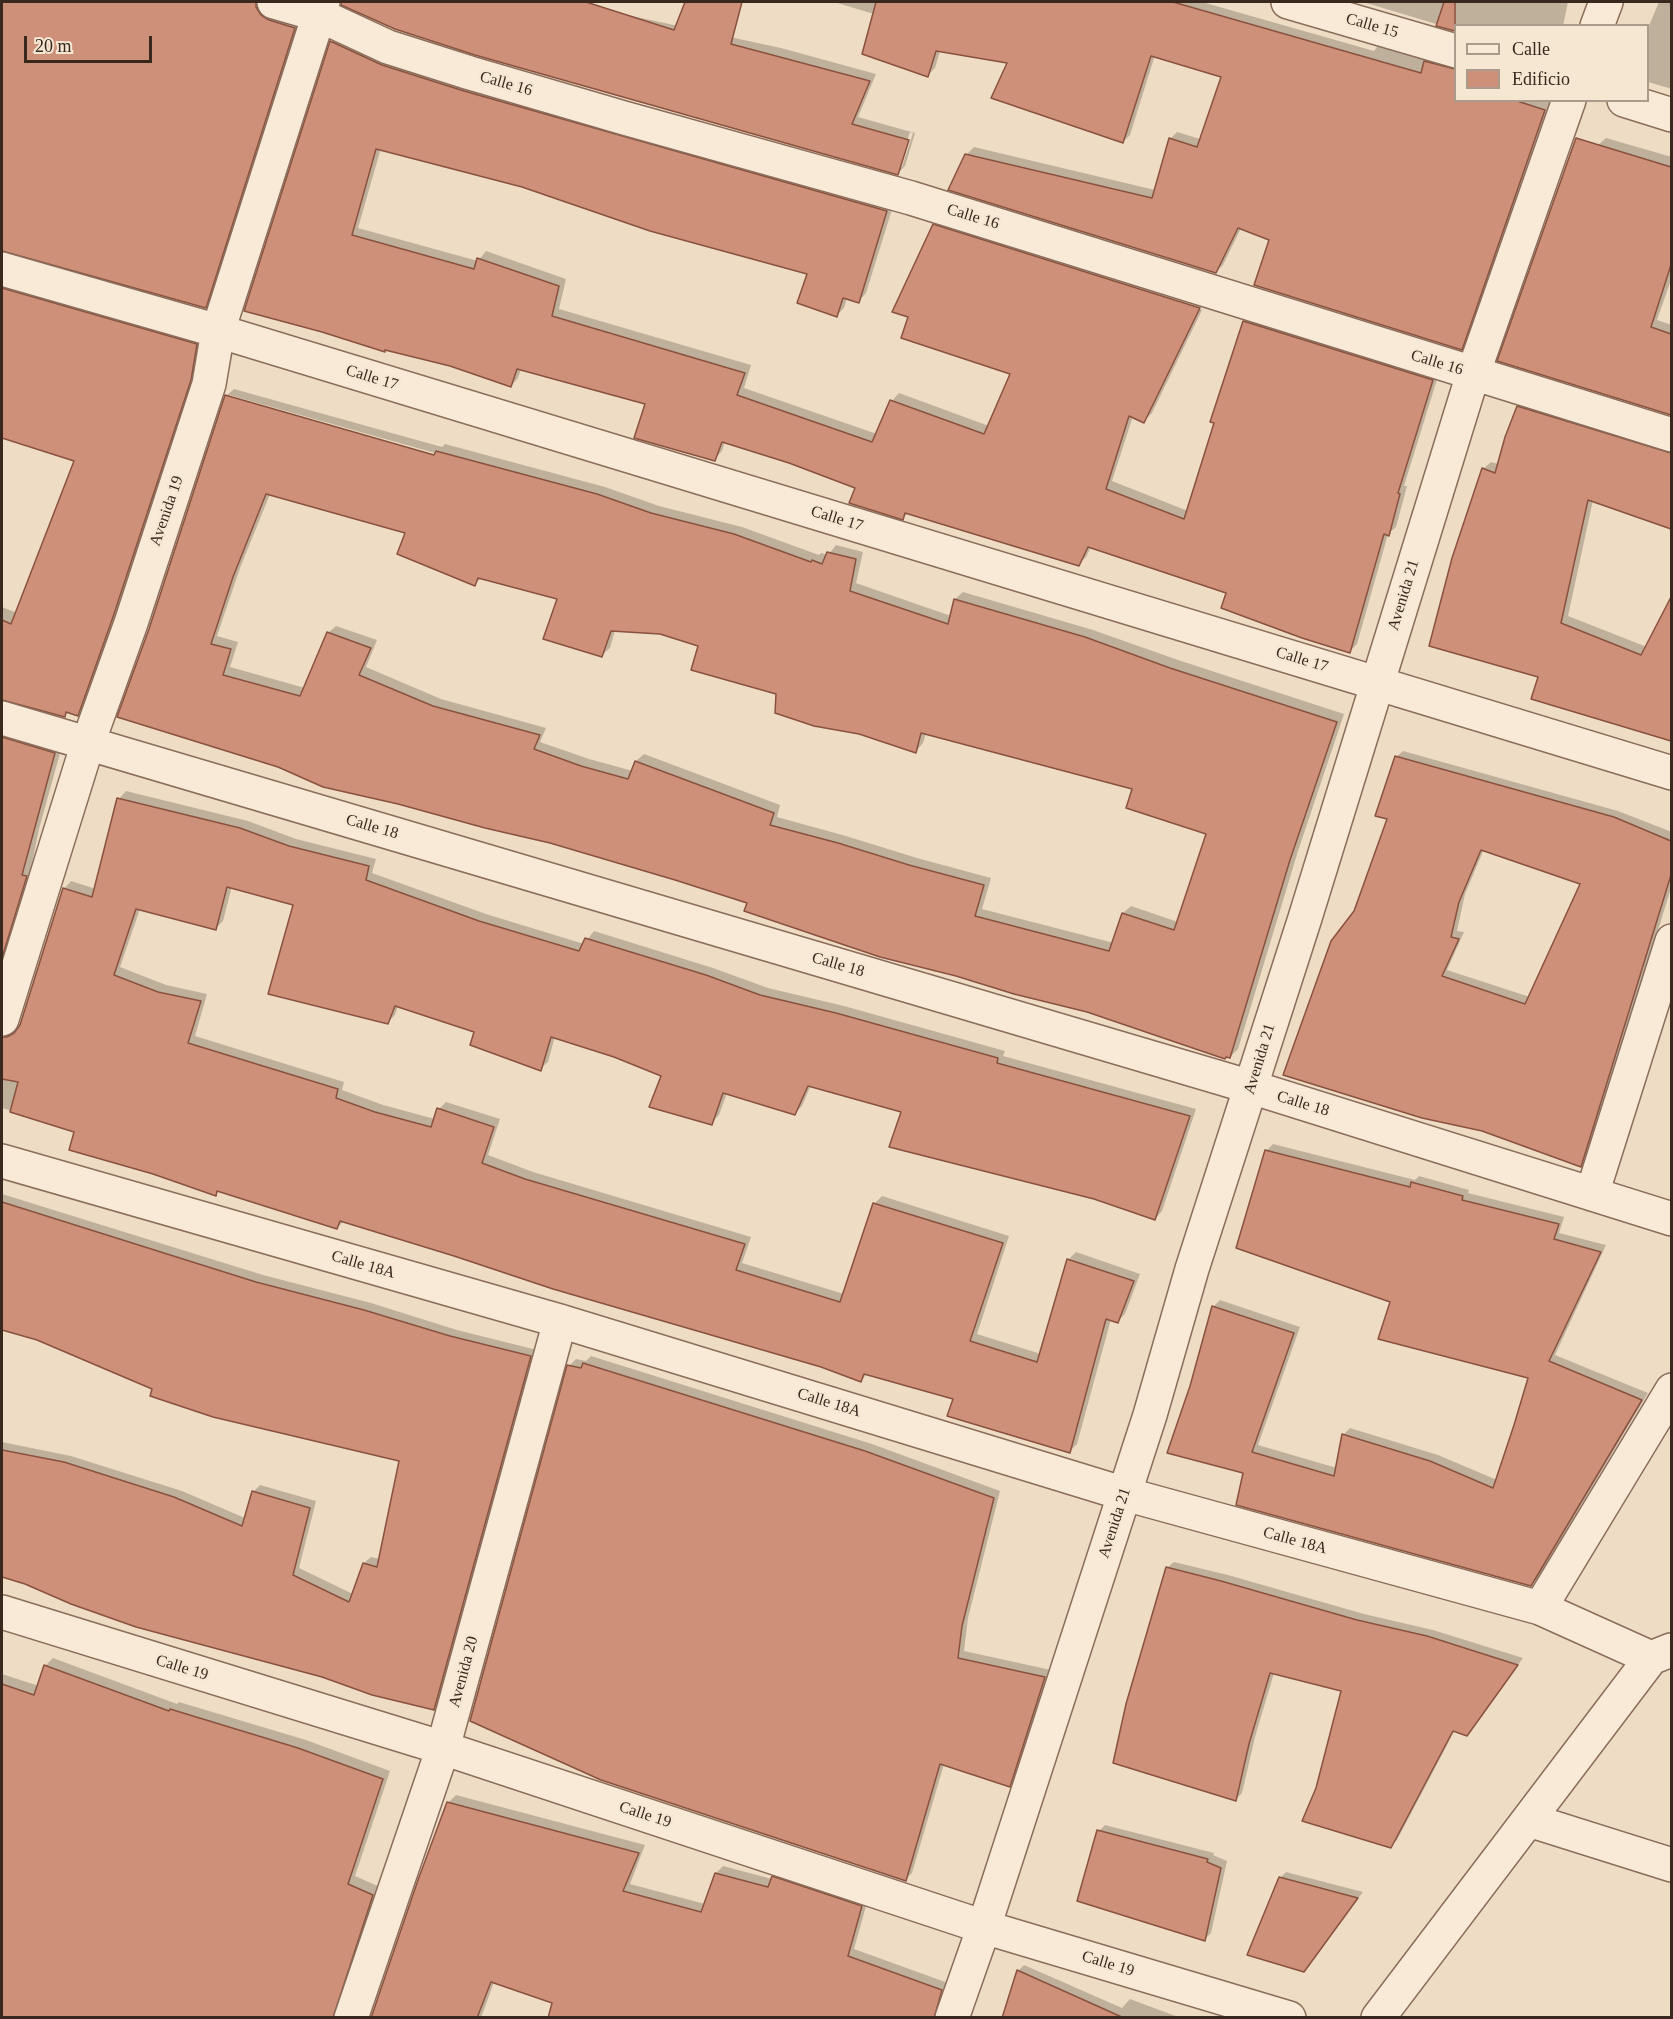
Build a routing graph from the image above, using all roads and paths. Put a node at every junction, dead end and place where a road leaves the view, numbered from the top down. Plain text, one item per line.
1 (274, 2) edge
2 (1288, 2) edge
3 (1606, 2) edge
4 (321, 8) edge
5 (1598, 24) edge
6 (1454, 51) edge
7 (1568, 102) edge
8 (1630, 102) edge
9 (1671, 115) edge
10 (2, 269) edge
11 (218, 331) junction
12 (1473, 374) junction
13 (1671, 435) edge
14 (1377, 683) junction
15 (2, 718) edge
16 (88, 743) junction
17 (1671, 773) edge
18 (1671, 941) edge
19 (2, 1019) edge
20 (1251, 1087) junction
21 (2, 1161) edge
22 (1592, 1194) junction
23 (1671, 1219) edge
24 (560, 1321) junction
25 (1671, 1390) edge
26 (1125, 1494) junction
27 (1540, 1608) junction
28 (2, 1612) edge
29 (1661, 1654) edge
30 (443, 1748) junction
31 (1529, 1820) junction
32 (1671, 1865) edge
33 (984, 1927) junction
34 (1279, 2016) edge
35 (351, 2018) edge
36 (952, 2018) edge
37 (1378, 2018) edge

1 - 4 street, Calle 16
2 - 6 street, Calle 15
3 - 5 street
4 - 11 street, Avenida 19
4 - 12 street, Calle 16
7 - 12 street, Avenida 21
8 - 9 street
10 - 11 street, Calle 17
11 - 14 street, Calle 17
11 - 16 street, Avenida 19
12 - 13 street, Calle 16
12 - 14 street, Avenida 21
14 - 17 street, Calle 17
14 - 20 street, Avenida 21
15 - 16 street, Calle 18
16 - 19 street, Avenida 19
16 - 20 street, Calle 18
18 - 22 street
20 - 22 street, Calle 18
20 - 26 street, Avenida 21
21 - 24 street, Calle 18A
22 - 23 street, Calle 18
24 - 26 street, Calle 18A
24 - 30 street, Avenida 20
25 - 27 street
26 - 27 street, Calle 18A
26 - 33 street, Avenida 21
27 - 29 street, Calle 18A
28 - 30 street, Calle 19
29 - 31 street
30 - 33 street, Calle 19
30 - 35 street, Avenida 20
31 - 32 street
31 - 37 street
33 - 34 street, Calle 19
33 - 36 street, Avenida 21

